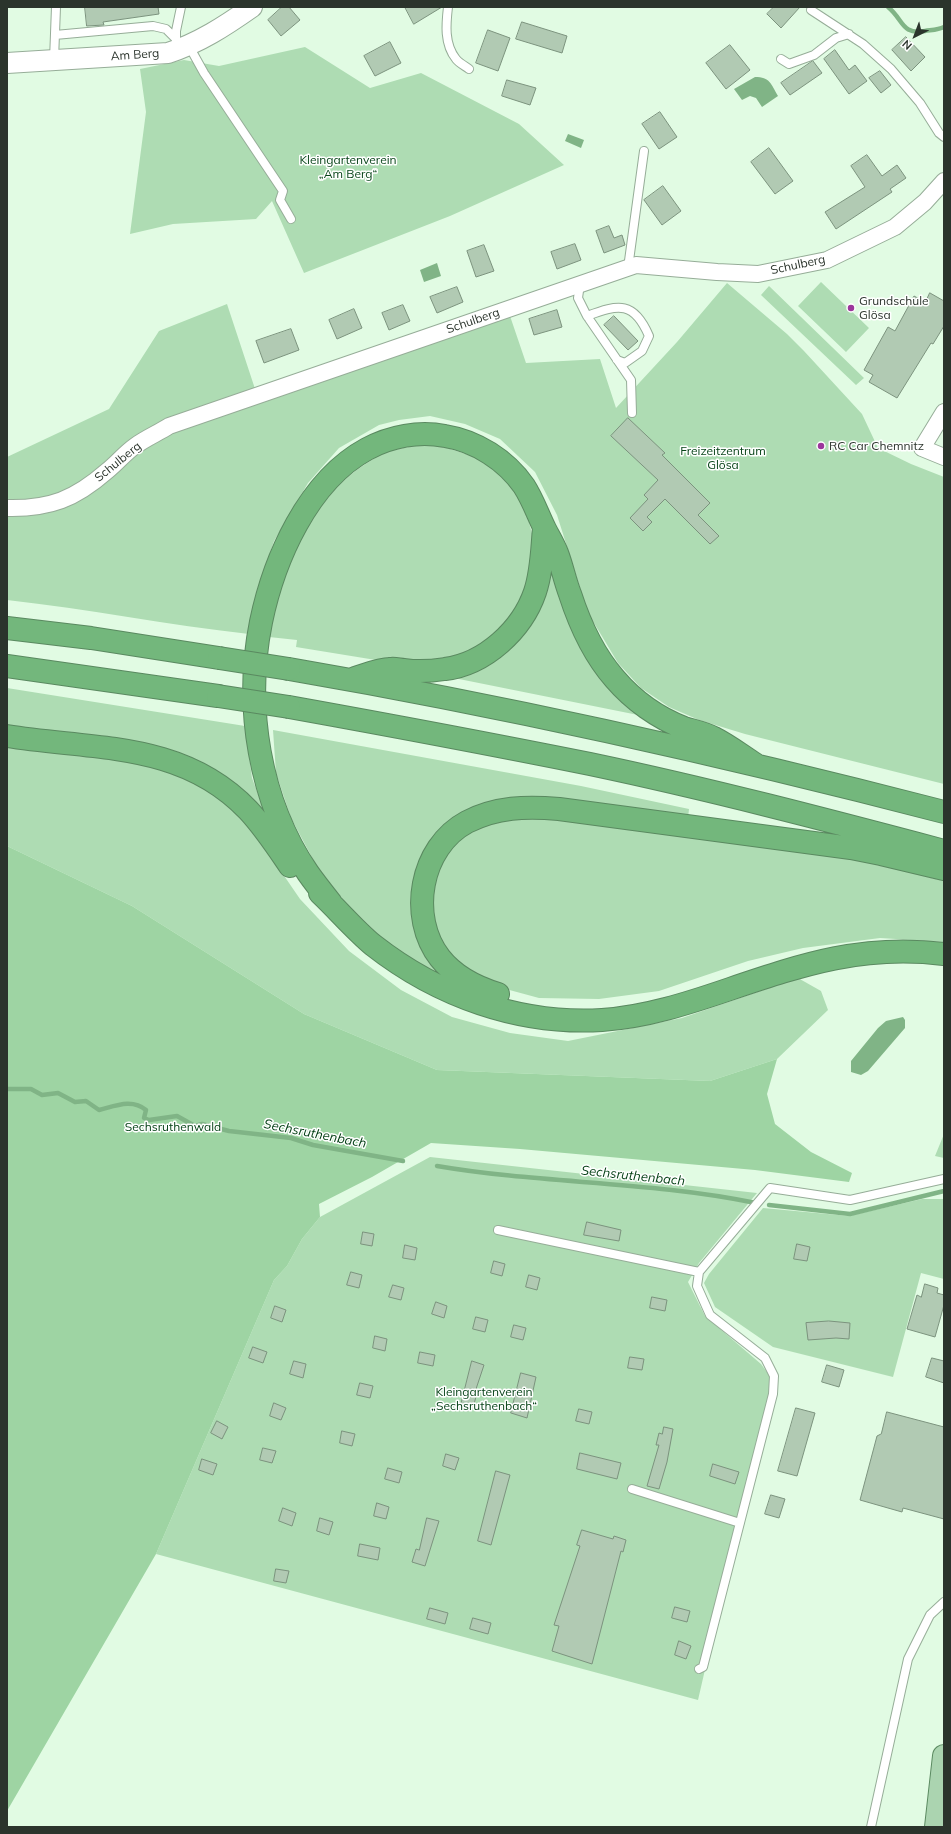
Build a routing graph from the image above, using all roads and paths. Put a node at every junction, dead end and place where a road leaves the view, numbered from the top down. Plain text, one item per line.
1 (56, 7) edge
2 (181, 7) edge
3 (252, 7) edge
4 (448, 7) edge
5 (811, 10) dead end
6 (849, 34) junction
7 (56, 35) junction
8 (180, 45) junction
9 (781, 59) dead end
10 (54, 60) junction
11 (7, 63) edge
12 (469, 68) dead end
13 (944, 137) edge
14 (644, 151) dead end
15 (944, 181) edge
16 (291, 219) dead end
17 (628, 268) junction
18 (580, 284) junction
19 (587, 316) junction
20 (617, 360) junction
21 (944, 412) edge
22 (632, 413) dead end
23 (944, 458) edge
24 (7, 508) edge
25 (544, 528) junction
26 (7, 628) edge
27 (7, 666) edge
28 (349, 679) junction
29 (7, 736) edge
30 (755, 764) junction
31 (944, 812) edge
32 (944, 851) edge
33 (944, 869) edge
34 (331, 903) junction
35 (944, 954) edge
36 (558, 1020) junction
37 (944, 1179) edge
38 (498, 1230) dead end
39 (699, 1272) junction
40 (632, 1489) dead end
41 (740, 1523) junction
42 (944, 1602) edge
43 (699, 1669) dead end
44 (944, 1756) edge
45 (871, 1827) edge
46 (936, 1827) edge

1 - 7 lane
2 - 8 lane
3 - 8 street, Am Berg
4 - 12 lane
5 - 6 lane
6 - 9 lane
6 - 13 lane
7 - 8 lane
7 - 10 lane
8 - 10 street, Am Berg
8 - 16 lane
10 - 11 street, Am Berg
14 - 17 lane
15 - 17 street, Schulberg
17 - 18 street, Schulberg
18 - 19 lane
18 - 24 street, Schulberg
19 - 20 lane
19 - 20 lane
20 - 22 lane
21 - 23 street
25 - 28 highway
25 - 30 highway
25 - 34 highway
26 - 28 highway, bridge
27 - 32 highway, bridge
28 - 30 highway
29 - 34 highway
30 - 31 highway
33 - 36 highway
34 - 36 highway
35 - 36 highway
37 - 39 lane
38 - 39 lane
39 - 41 lane
40 - 41 lane
41 - 43 lane
42 - 45 lane
44 - 46 main road

